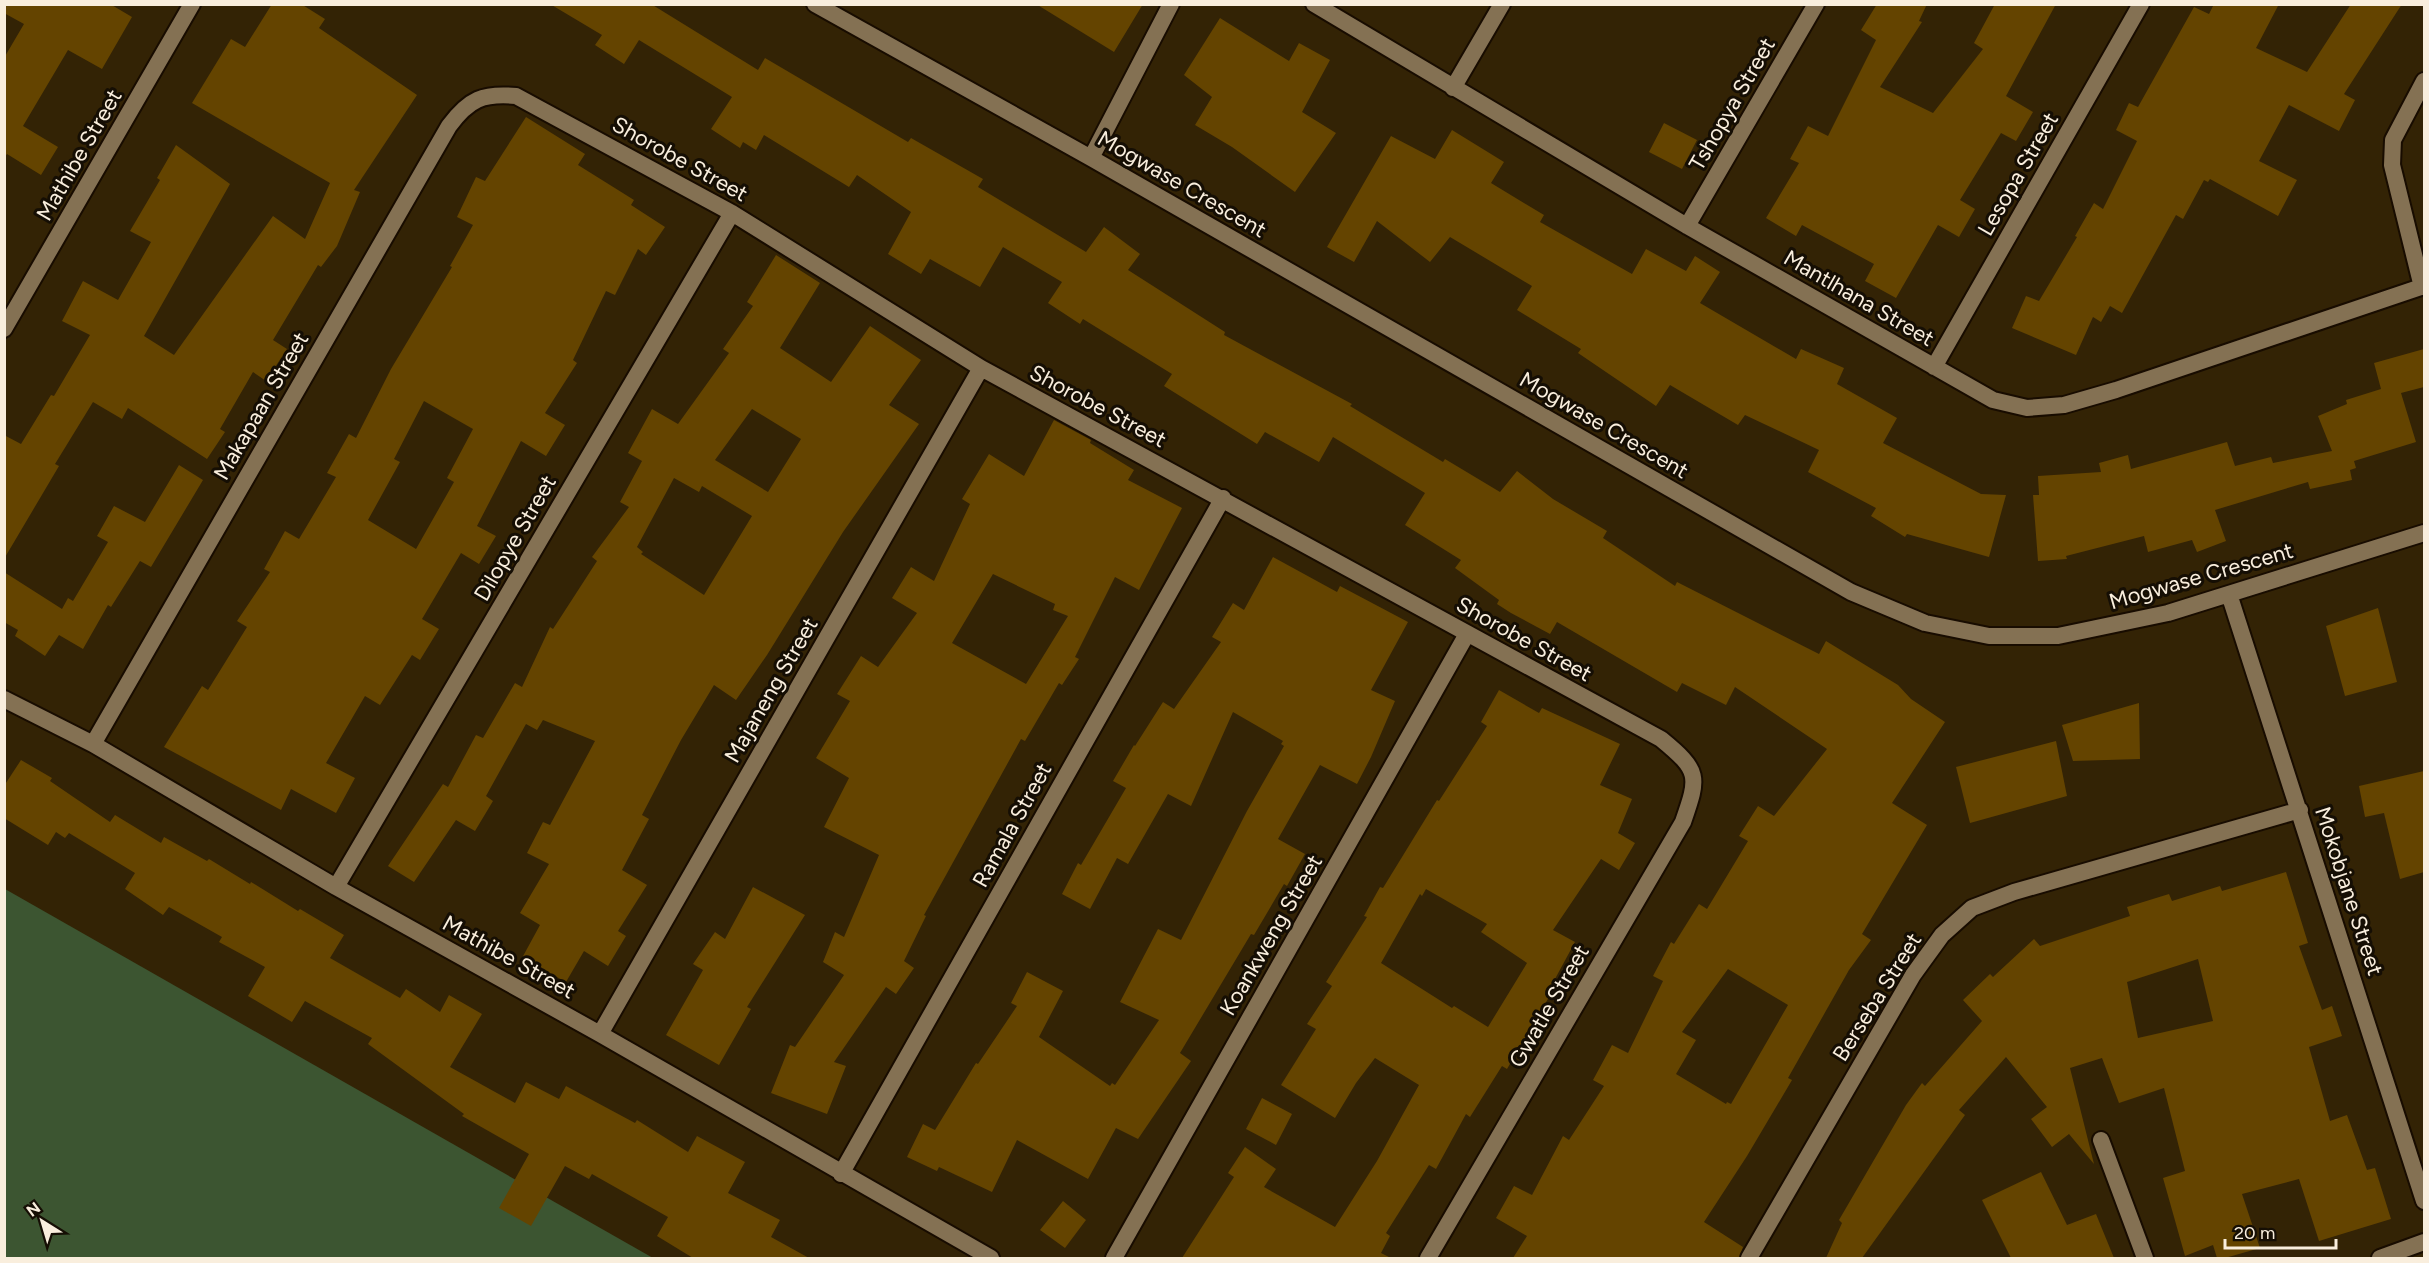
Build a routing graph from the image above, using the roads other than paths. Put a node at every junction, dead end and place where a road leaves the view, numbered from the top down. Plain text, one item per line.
1 (192, 4) edge
2 (815, 4) edge
3 (1171, 4) edge
4 (1314, 4) edge
5 (1502, 4) edge
6 (1816, 4) edge
7 (2141, 4) edge
8 (2424, 81) edge
9 (1454, 88) junction
10 (477, 98) joint
11 (1091, 158) junction
12 (732, 213) junction
13 (1687, 226) junction
14 (2423, 287) edge
15 (4, 329) edge
16 (1934, 367) junction
17 (981, 368) junction
18 (1222, 498) junction
19 (2424, 533) edge
20 (2229, 594) junction
21 (1467, 634) junction
22 (4, 699) edge
23 (93, 744) junction
24 (1693, 771) joint
25 (2300, 810) junction
26 (336, 887) junction
27 (600, 1034) junction
28 (2101, 1140) dead end
29 (841, 1174) junction
30 (2424, 1201) edge
31 (2424, 1242) edge
32 (991, 1258) edge
33 (1114, 1258) edge
34 (1428, 1258) edge
35 (1749, 1258) edge
36 (2145, 1258) edge
37 (2380, 1258) edge

1 - 15 street, Mathibe Street
2 - 11 street, Mogwase Crescent
3 - 11 street
4 - 9 street, Mantlhana Street
5 - 9 street
6 - 13 street, Tshopya Street
7 - 16 street, Lesopa Street
8 - 14 street
9 - 13 street, Mantlhana Street
10 - 12 street, Shorobe Street
10 - 23 street, Makapaan Street
11 - 20 street, Mogwase Crescent
12 - 17 street, Shorobe Street
12 - 26 street, Dilopye Street
13 - 16 street, Mantlhana Street
14 - 16 street, Mantlhana Street
17 - 18 street, Shorobe Street
17 - 27 street, Majaneng Street
18 - 21 street, Shorobe Street
18 - 29 street, Ramala Street
19 - 20 street, Mogwase Crescent
20 - 25 street, Mokobjane Street
21 - 24 street, Shorobe Street
21 - 33 street, Koankweng Street
22 - 23 street, Mathibe Street
23 - 26 street, Mathibe Street
24 - 34 street, Gwatle Street
25 - 30 street, Mokobjane Street
25 - 35 street, Berseba Street
26 - 27 street, Mathibe Street
27 - 29 street, Mathibe Street
28 - 36 street
29 - 32 street, Mathibe Street
31 - 37 street

